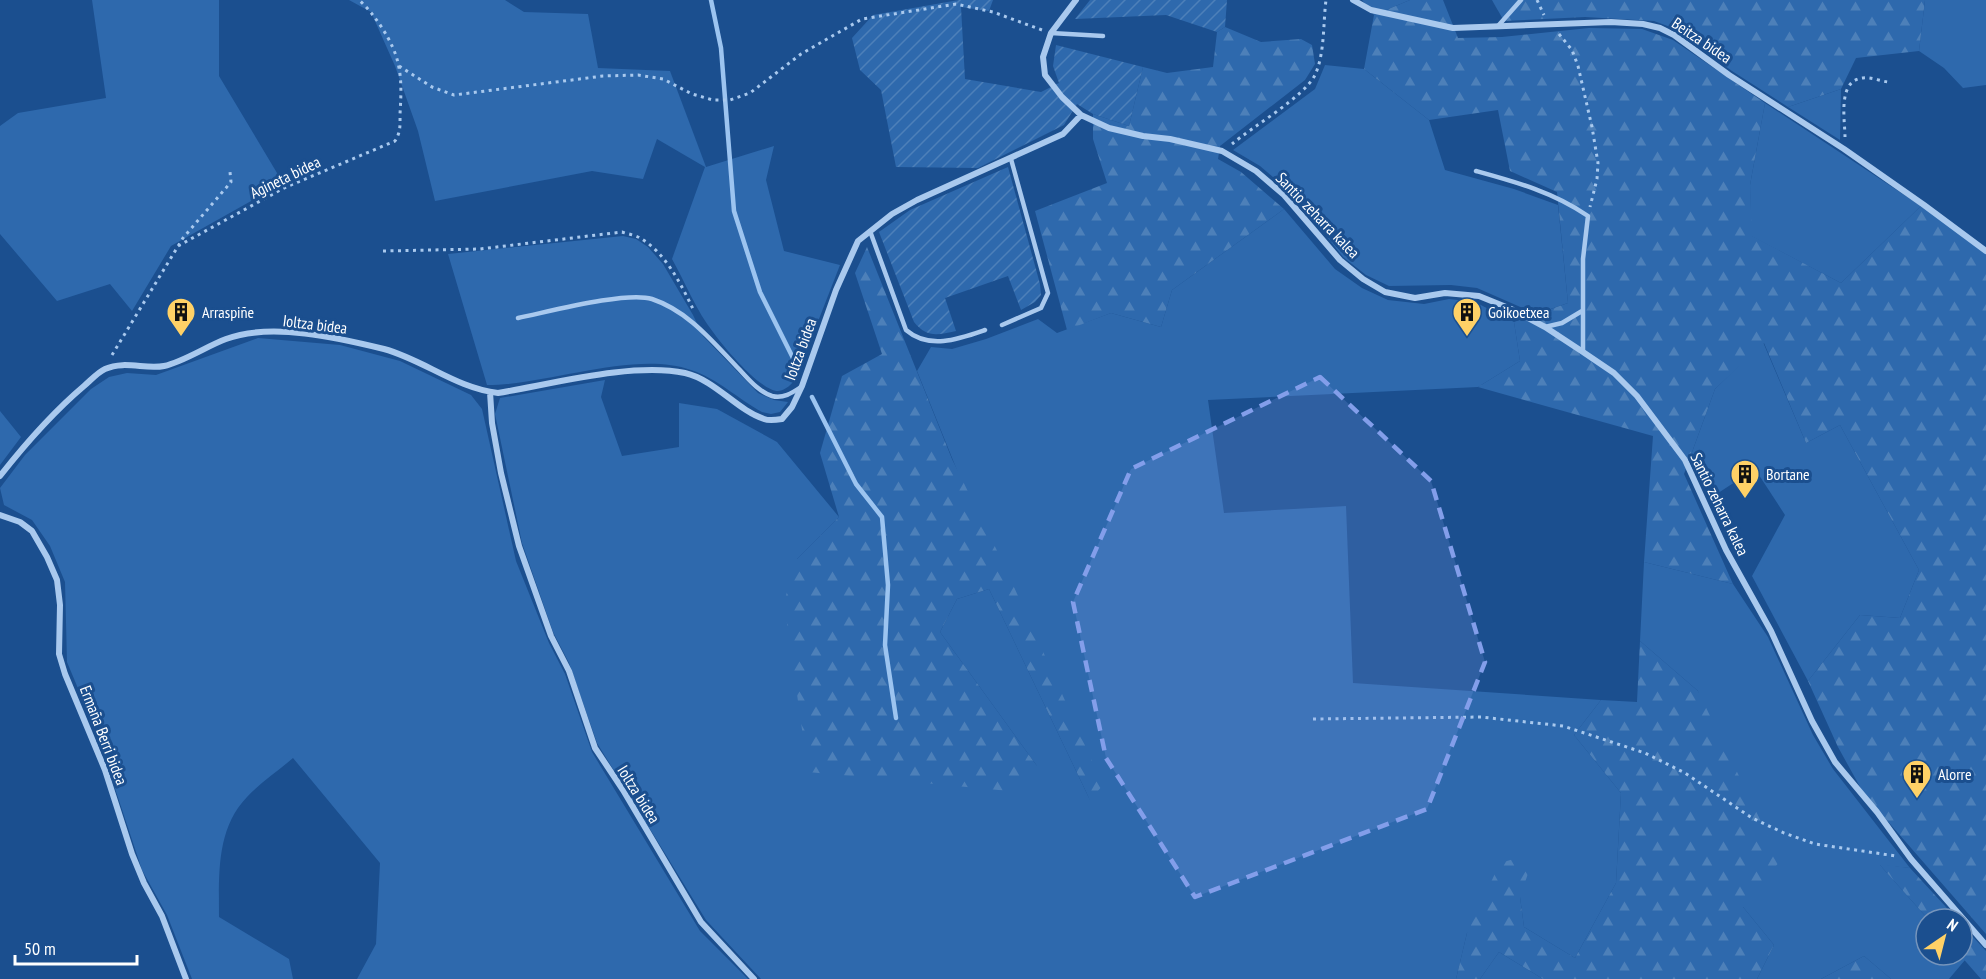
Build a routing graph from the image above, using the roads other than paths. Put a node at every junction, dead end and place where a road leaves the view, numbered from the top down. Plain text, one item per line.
1 (1076, 0) edge
2 (1353, 0) edge
3 (1521, 0) edge
4 (1498, 26) junction
5 (1051, 33) junction
6 (1103, 36) dead end
7 (1082, 115) junction
8 (1011, 159) junction
9 (1476, 171) dead end
10 (870, 231) junction
11 (1986, 251) edge
12 (1582, 311) junction
13 (518, 318) dead end
14 (1002, 325) dead end
15 (1545, 327) junction
16 (985, 330) dead end
17 (1584, 352) junction
18 (802, 386) junction
19 (490, 392) junction
20 (0, 476) edge
21 (0, 515) edge
22 (1986, 945) edge
23 (186, 979) edge
24 (754, 979) edge

1 - 5 street, Santio zeharra kalea
2 - 4 street, Beitza bidea
3 - 4 lane
4 - 11 street, Beitza bidea
5 - 6 lane
5 - 7 street, Santio zeharra kalea
7 - 8 street, Ioltza bidea
7 - 15 street, Santio zeharra kalea
8 - 10 street, Ioltza bidea
8 - 14 lane
9 - 12 lane
10 - 16 lane
10 - 18 street, Ioltza bidea
12 - 15 lane
12 - 17 lane
13 - 18 lane
15 - 17 street, Santio zeharra kalea
17 - 22 street, Santio zeharra kalea
18 - 19 street, Ioltza bidea
19 - 20 street, Ioltza bidea
19 - 24 street, Ioltza bidea
21 - 23 street, Ermaña Berri bidea

